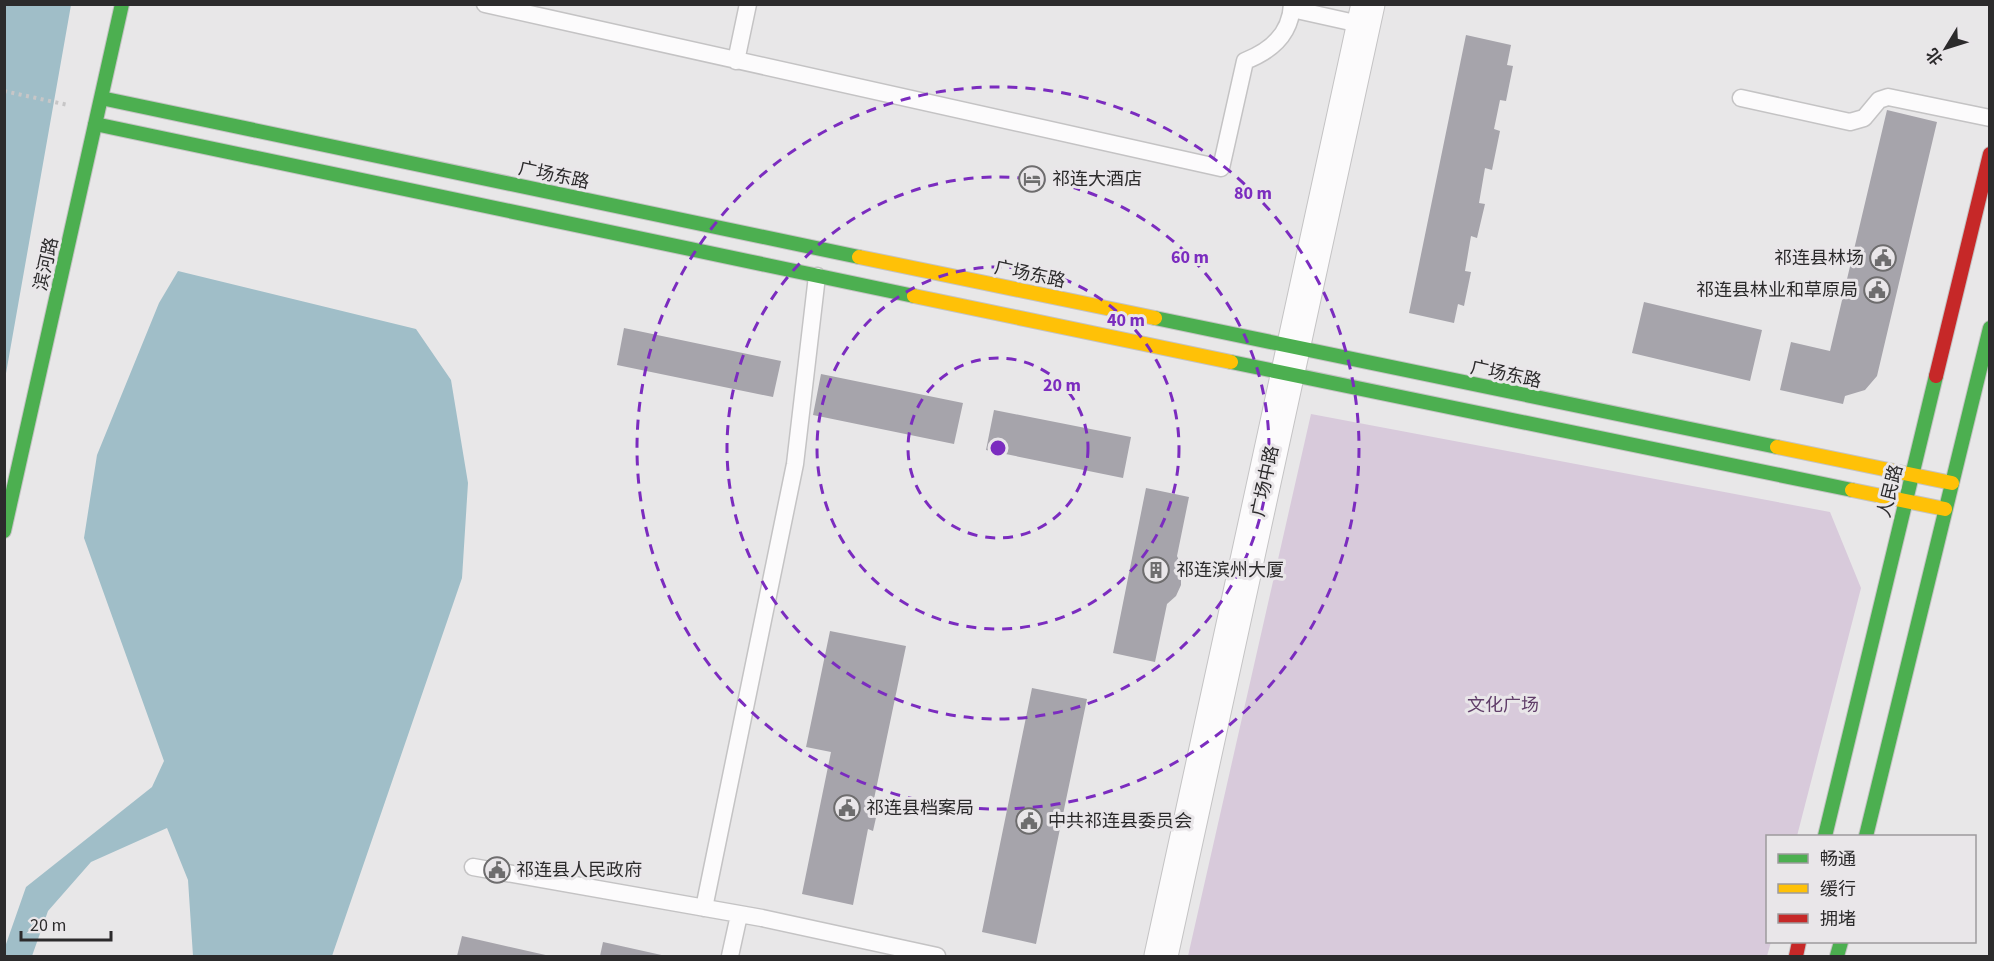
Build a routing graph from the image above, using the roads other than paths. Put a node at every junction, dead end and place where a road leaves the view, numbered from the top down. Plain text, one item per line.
1 (122, 4) edge
2 (485, 4) edge
3 (748, 4) edge
4 (1292, 7) edge
5 (1366, 15) edge
6 (736, 61) junction
7 (1741, 98) dead end
8 (98, 111) junction
9 (1989, 118) edge
10 (1989, 154) edge
11 (817, 276) junction
12 (1989, 328) edge
13 (1291, 361) junction
14 (1912, 475) junction
15 (1952, 483) junction
16 (1906, 501) junction
17 (1946, 509) junction
18 (4, 531) edge
19 (1825, 835) edge
20 (1866, 835) edge
21 (472, 867) dead end
22 (704, 908) junction
23 (740, 915) junction
24 (730, 957) edge
25 (938, 957) edge
26 (1161, 957) edge

1 - 8 street, 滨河路
2 - 6 lane
3 - 6 lane
4 - 5 lane
4 - 6 lane
5 - 13 street, 广场中路
7 - 9 lane
8 - 11 street, 广场东路
8 - 13 street, 广场东路
8 - 18 street, 滨河路
10 - 14 street, 人民路
11 - 13 street, 广场东路
11 - 22 lane
12 - 15 street
13 - 14 street, 广场东路
13 - 16 street, 广场东路
13 - 26 street, 广场中路
14 - 15 street, 广场东路
14 - 16 street, 人民路
15 - 17 street
16 - 17 street, 广场东路
16 - 19 street, 人民路
17 - 20 street
21 - 22 lane
22 - 23 lane
23 - 24 lane
23 - 25 lane

